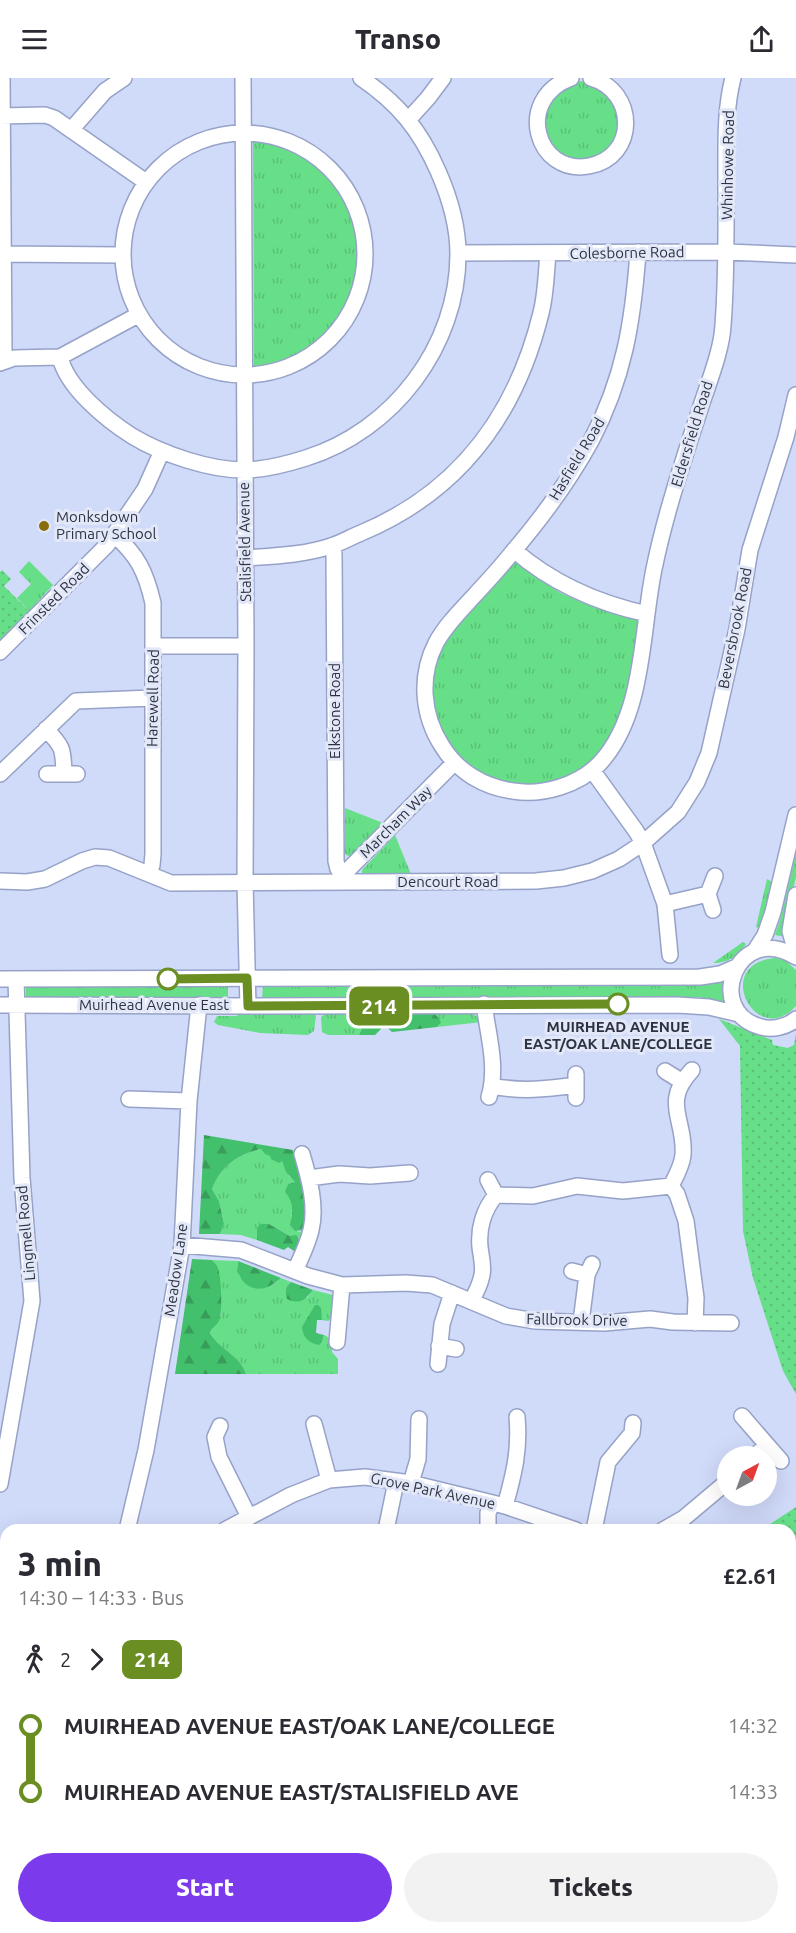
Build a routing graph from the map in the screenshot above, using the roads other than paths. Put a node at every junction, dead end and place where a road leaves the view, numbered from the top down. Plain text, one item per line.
1 (2, 78) edge
2 (124, 78) edge
3 (243, 78) edge
4 (361, 78) edge
5 (442, 78) edge
6 (571, 78) edge
7 (733, 78) edge
8 (597, 79) edge
9 (1, 116) edge
10 (409, 119) junction
11 (70, 130) junction
12 (244, 134) junction
13 (146, 182) junction
14 (638, 252) junction
15 (727, 252) junction
16 (458, 253) junction
17 (1, 254) edge
18 (548, 254) junction
19 (122, 255) junction
20 (796, 255) edge
21 (138, 315) junction
22 (60, 357) junction
23 (3, 362) edge
24 (244, 377) junction
25 (796, 395) edge
26 (162, 451) junction
27 (244, 470) junction
28 (114, 535) junction
29 (331, 546) junction
30 (514, 550) junction
31 (246, 558) junction
32 (647, 614) junction
33 (154, 646) junction
34 (246, 646) junction
35 (0, 652) edge
36 (152, 698) junction
37 (46, 729) junction
38 (454, 763) junction
39 (592, 770) junction
40 (0, 774) edge
41 (47, 774) dead end
42 (796, 815) edge
43 (643, 843) junction
44 (149, 874) junction
45 (715, 876) dead end
46 (342, 878) junction
47 (0, 881) edge
48 (245, 882) junction
49 (708, 894) junction
50 (796, 895) edge
51 (665, 904) junction
52 (713, 910) dead end
53 (756, 949) junction
54 (670, 955) dead end
55 (796, 955) edge
56 (736, 967) junction
57 (247, 978) junction
58 (0, 979) edge
59 (16, 979) junction
60 (484, 1004) junction
61 (0, 1005) edge
62 (16, 1005) junction
63 (199, 1005) junction
64 (248, 1006) junction
65 (739, 1014) junction
66 (796, 1020) edge
67 (665, 1071) dead end
68 (576, 1086) dead end
69 (129, 1099) dead end
70 (189, 1101) junction
71 (302, 1154) dead end
72 (309, 1178) junction
73 (404, 1179) dead end
74 (488, 1180) dead end
75 (671, 1186) junction
76 (496, 1194) junction
77 (182, 1245) junction
78 (295, 1270) junction
79 (584, 1270) dead end
80 (342, 1285) junction
81 (452, 1293) junction
82 (471, 1301) junction
83 (581, 1322) junction
84 (695, 1323) junction
85 (731, 1323) dead end
86 (323, 1328) dead end
87 (440, 1346) junction
88 (456, 1348) dead end
89 (438, 1364) dead end
90 (742, 1416) dead end
91 (517, 1417) dead end
92 (420, 1419) dead end
93 (633, 1423) dead end
94 (314, 1424) dead end
95 (220, 1426) dead end
96 (767, 1445) joint
97 (781, 1461) dead end
98 (328, 1480) junction
99 (403, 1483) junction
100 (0, 1484) edge
101 (717, 1490) edge
102 (498, 1505) junction
103 (249, 1517) junction
104 (128, 1524) edge
105 (236, 1524) edge
106 (388, 1524) edge
107 (488, 1524) edge
108 (557, 1524) edge
109 (595, 1524) edge
110 (674, 1524) edge

1 - 9 street
2 - 11 street
3 - 12 street, Stalisfield Avenue
4 - 10 street
5 - 10 street
6 - 8 street
7 - 15 street, Whinhowe Road
9 - 11 street
9 - 17 street
10 - 16 street
11 - 13 street
12 - 13 street
12 - 24 street, Stalisfield Avenue
12 - 24 street
13 - 19 street
14 - 15 street, Colesborne Road
14 - 18 street, Colesborne Road
14 - 30 street, Hasfield Road
15 - 20 street, Colesborne Road
15 - 32 street, Eldersfield Road
16 - 18 street, Colesborne Road
16 - 27 street
17 - 19 street
17 - 23 street
18 - 29 street
19 - 21 street
21 - 22 street
21 - 24 street
22 - 23 street
22 - 26 street
24 - 27 street, Stalisfield Avenue
25 - 43 street, Beversbrook Road
26 - 27 street
26 - 28 street, Frinsted Road
27 - 31 street, Stalisfield Avenue
28 - 33 street, Harewell Road
28 - 35 street, Frinsted Road
29 - 31 street
29 - 46 street, Elkstone Road
30 - 32 street
30 - 38 street, Hasfield Road
31 - 34 street, Stalisfield Avenue
32 - 39 street, Eldersfield Road
33 - 34 street
33 - 36 street, Harewell Road
34 - 48 street, Stalisfield Avenue
36 - 37 street
36 - 44 street, Harewell Road
37 - 40 street
37 - 41 street
38 - 39 street, Eldersfield Road
38 - 46 street, Marcham Way
39 - 43 street
42 - 53 street
43 - 46 street, Dencourt Road
43 - 51 street
44 - 47 street, Dencourt Road
44 - 48 street, Dencourt Road
45 - 49 street
46 - 48 street, Dencourt Road
48 - 57 street, Stalisfield Avenue
49 - 51 street
49 - 52 street
50 - 55 street
51 - 54 street
53 - 55 street
53 - 56 street
56 - 57 street, Muirhead Avenue East
56 - 65 street
57 - 59 street, Muirhead Avenue East
57 - 64 street, Stalisfield Avenue
58 - 59 street, Muirhead Avenue East
59 - 62 street, Lingmell Road
60 - 64 street, Muirhead Avenue East
60 - 65 street, Muirhead Avenue East
60 - 68 street
61 - 62 street, Muirhead Avenue East
62 - 63 street, Muirhead Avenue East
62 - 100 street, Lingmell Road
63 - 64 street, Muirhead Avenue East
63 - 70 street, Meadow Lane
65 - 66 street, Muirhead Avenue East
67 - 75 street
69 - 70 street
70 - 77 street, Meadow Lane
71 - 72 street
72 - 73 street
72 - 78 street
74 - 76 street
75 - 76 street
75 - 84 street
76 - 82 street
77 - 78 street, Fallbrook Drive
77 - 104 street, Meadow Lane
78 - 80 street, Fallbrook Drive
79 - 83 street
80 - 81 street, Fallbrook Drive
80 - 86 street
81 - 82 street, Fallbrook Drive
81 - 87 street
82 - 83 street, Fallbrook Drive
83 - 84 street, Fallbrook Drive
84 - 85 street, Fallbrook Drive
87 - 88 street
87 - 89 street
90 - 96 street
91 - 102 street
92 - 99 street
93 - 109 street
94 - 98 street
95 - 103 street
96 - 97 street
98 - 99 street, Grove Park Avenue
98 - 103 street, Grove Park Avenue
99 - 102 street, Grove Park Avenue
99 - 106 street
101 - 110 street
102 - 107 street
102 - 108 street, Grove Park Avenue
103 - 105 street, Grove Park Avenue

